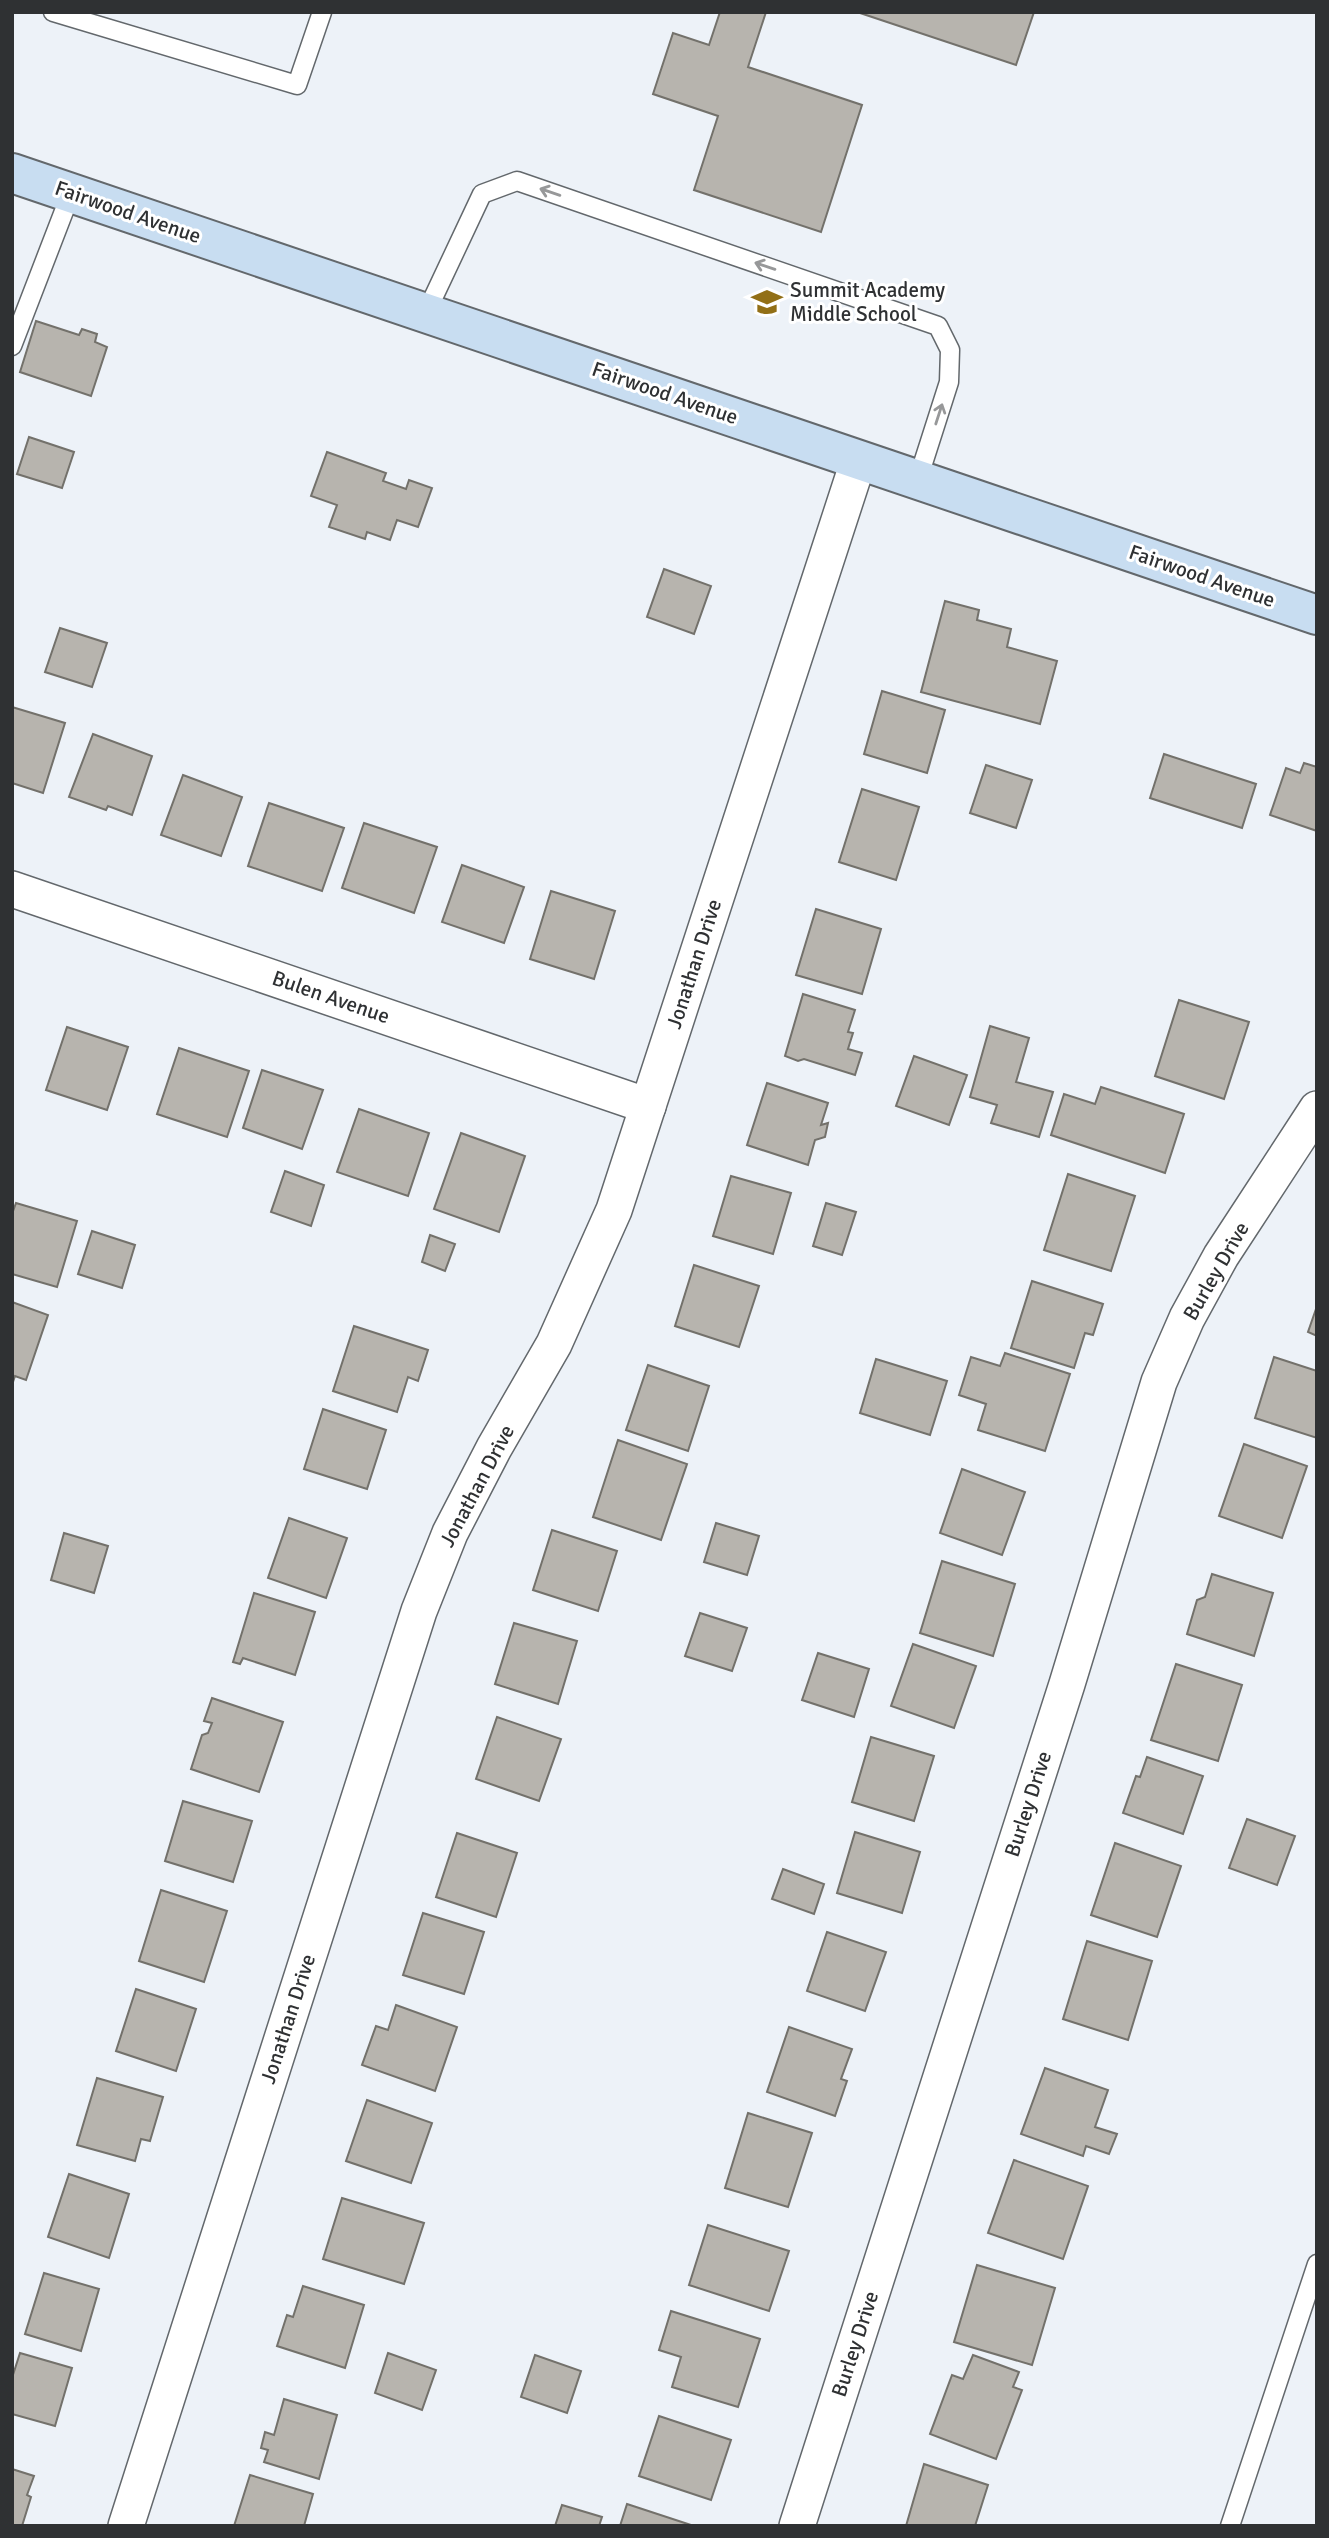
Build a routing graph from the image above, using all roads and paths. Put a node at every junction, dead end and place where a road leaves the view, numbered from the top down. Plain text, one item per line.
1 (53, 12) edge
2 (322, 12) edge
3 (12, 173) edge
4 (71, 193) junction
5 (426, 313) junction
6 (12, 346) edge
7 (859, 459) junction
8 (918, 480) junction
9 (1317, 615) edge
10 (12, 889) edge
11 (649, 1106) junction
12 (1317, 1109) edge
13 (1317, 2264) edge
14 (126, 2526) edge
15 (797, 2526) edge
16 (1230, 2526) edge

1 - 2 lane
3 - 4 street, Fairwood Avenue
4 - 5 street, Fairwood Avenue
4 - 6 lane
5 - 7 street, Fairwood Avenue
8 -> 5 lane
7 - 8 street, Fairwood Avenue
7 - 11 street, Jonathan Drive
8 - 9 street, Fairwood Avenue
10 - 11 street, Bulen Avenue
11 - 14 street, Jonathan Drive
12 - 15 street, Burley Drive
13 - 16 lane

